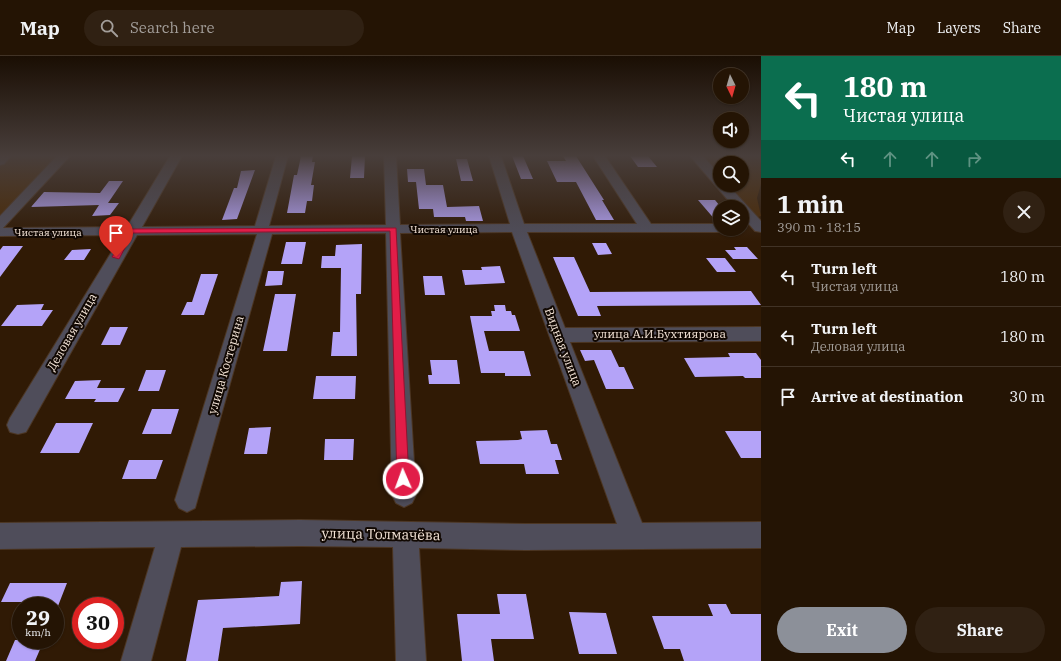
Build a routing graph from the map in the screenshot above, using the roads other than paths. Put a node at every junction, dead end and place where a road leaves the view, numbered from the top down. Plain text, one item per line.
1 (37, 184) edge
2 (159, 184) edge
3 (275, 184) edge
4 (391, 184) edge
5 (504, 184) edge
6 (618, 184) edge
7 (728, 192) edge
8 (735, 200) edge
9 (749, 215) edge
10 (0, 224) edge
11 (518, 228) junction
12 (647, 228) junction
13 (713, 228) edge
14 (749, 228) edge
15 (761, 228) edge
16 (393, 229) junction
17 (264, 230) junction
18 (131, 231) junction
19 (0, 232) edge
20 (761, 334) edge
21 (558, 335) junction
22 (18, 425) dead end
23 (404, 495) dead end
24 (187, 500) dead end
25 (172, 534) junction
26 (405, 534) junction
27 (761, 535) edge
28 (0, 536) edge
29 (634, 536) junction
30 (136, 661) edge
31 (411, 661) edge

1 - 10 street
2 - 18 street, Деловая улица
3 - 17 street, улица Костерина
4 - 16 street
5 - 11 street, Видная улица
6 - 12 street
7 - 8 street
9 - 15 street
11 - 12 street, Чистая улица
11 - 16 street, Чистая улица
11 - 21 street, Видная улица
12 - 13 street, Чистая улица
14 - 15 street
16 - 17 street, Чистая улица
16 - 23 street
17 - 18 street, Чистая улица
17 - 24 street, улица Костерина
18 - 19 street, Чистая улица
18 - 22 street, Деловая улица
20 - 21 street, улица А.И.Бухтиярова
21 - 29 street, Видная улица
25 - 26 street, улица Толмачёва
25 - 28 street, улица Толмачёва
25 - 30 street
26 - 29 street, улица Толмачёва
26 - 31 street
27 - 29 street, улица Толмачёва

